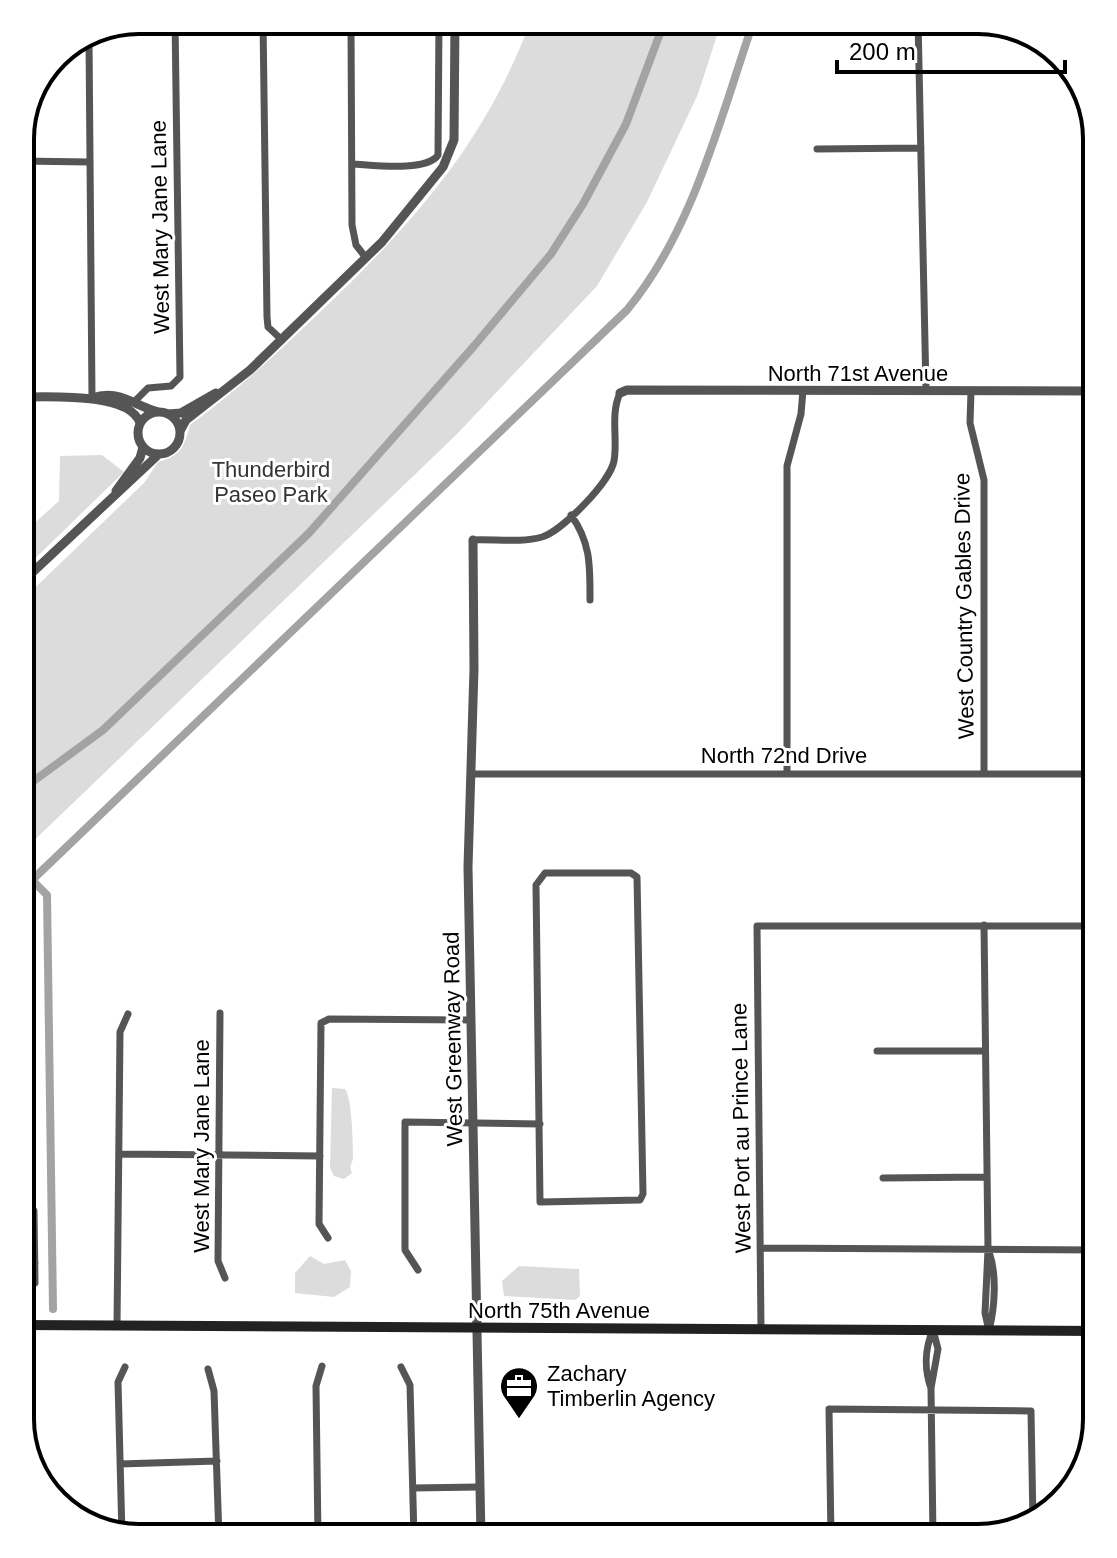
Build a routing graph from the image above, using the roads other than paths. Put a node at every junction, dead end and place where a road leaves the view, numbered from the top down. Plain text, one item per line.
1 (175, 34) edge
2 (263, 34) edge
3 (351, 34) edge
4 (439, 34) edge
5 (455, 34) edge
6 (918, 34) edge
7 (89, 48) edge
8 (921, 148) junction
9 (817, 149) dead end
10 (34, 161) edge
11 (89, 162) junction
12 (353, 164) junction
13 (366, 258) junction
14 (282, 340) junction
15 (803, 390) junction
16 (926, 390) junction
17 (223, 391) junction
18 (971, 391) junction
19 (1083, 391) edge
20 (620, 393) joint
21 (34, 397) edge
22 (92, 398) junction
23 (135, 401) junction
24 (163, 413) junction
25 (140, 423) junction
26 (180, 431) junction
27 (143, 447) junction
28 (159, 454) junction
29 (114, 494) junction
30 (571, 515) junction
31 (473, 540) joint
32 (34, 571) edge
33 (590, 600) dead end
34 (787, 773) junction
35 (472, 774) junction
36 (984, 774) junction
37 (1083, 774) edge
38 (984, 925) junction
39 (1083, 926) edge
40 (220, 1013) dead end
41 (128, 1014) dead end
42 (471, 1020) junction
43 (877, 1051) dead end
44 (985, 1051) junction
45 (472, 1123) junction
46 (540, 1124) junction
47 (119, 1154) junction
48 (218, 1155) junction
49 (320, 1156) junction
50 (987, 1177) junction
51 (883, 1178) dead end
52 (34, 1211) dead end
53 (328, 1238) dead end
54 (760, 1248) junction
55 (988, 1250) junction
56 (1083, 1250) edge
57 (35, 1263) joint
58 (418, 1270) dead end
59 (225, 1278) dead end
60 (35, 1283) dead end
61 (34, 1325) edge
62 (117, 1326) junction
63 (476, 1329) junction
64 (761, 1330) junction
65 (933, 1330) junction
66 (989, 1331) junction
67 (1083, 1331) edge
68 (322, 1366) dead end
69 (125, 1367) dead end
70 (401, 1367) dead end
71 (208, 1369) dead end
72 (930, 1410) junction
73 (217, 1461) junction
74 (120, 1464) junction
75 (479, 1487) junction
76 (413, 1488) junction
77 (1033, 1509) edge
78 (122, 1523) edge
79 (219, 1524) edge
80 (318, 1524) edge
81 (414, 1524) edge
82 (480, 1524) edge
83 (831, 1524) edge
84 (933, 1524) edge

1 - 23 street, West Mary Jane Lane
2 - 14 street
3 - 12 street
4 - 12 street
5 - 13 street
6 - 8 street
7 - 11 street
8 - 9 street
8 - 16 street
10 - 11 street
11 - 22 street
12 - 13 street
13 - 14 street
14 - 17 street
15 - 16 street, North 71st Avenue
15 - 20 street, North 71st Avenue
15 - 34 street
16 - 18 street, North 71st Avenue
17 - 24 street
17 - 26 street
18 - 19 street, North 71st Avenue
18 - 36 street, West Country Gables Drive
20 - 30 street
21 - 22 street
22 - 23 street
22 - 25 street
23 - 24 street
24 - 25 street
24 - 26 street
25 - 27 street
26 - 28 street
27 - 28 street
27 - 29 street
28 - 29 street
29 - 32 street
30 - 31 street
30 - 33 street
31 - 35 street, West Greenway Road
34 - 35 street, North 72nd Drive
34 - 36 street, North 72nd Drive
35 - 42 street, West Greenway Road
36 - 37 street, North 72nd Drive
38 - 39 street
38 - 44 street
38 - 54 street, West Port au Prince Lane
40 - 48 street, West Mary Jane Lane
41 - 47 street
42 - 45 street, West Greenway Road
42 - 49 street
43 - 44 street
44 - 50 street
45 - 46 street
45 - 58 street
45 - 63 street, West Greenway Road
46 - 46 street
47 - 48 street
47 - 62 street
48 - 49 street
48 - 59 street, West Mary Jane Lane
49 - 53 street
50 - 51 street
50 - 55 street
52 - 57 street
54 - 55 street
54 - 64 street, West Port au Prince Lane
55 - 56 street
55 - 66 street
57 - 60 street
61 - 62 main road, North 75th Avenue
62 - 63 main road, North 75th Avenue
63 - 64 main road, North 75th Avenue
63 - 75 street, West Greenway Road
64 - 65 main road, North 75th Avenue
65 - 66 main road, North 75th Avenue
65 - 72 street
66 - 67 main road, North 75th Avenue
68 - 80 street
69 - 74 street
70 - 76 street
71 - 73 street
72 - 77 street
72 - 83 street
72 - 84 street
73 - 74 street
73 - 79 street
74 - 78 street
75 - 76 street
75 - 82 street, West Greenway Road
76 - 81 street

